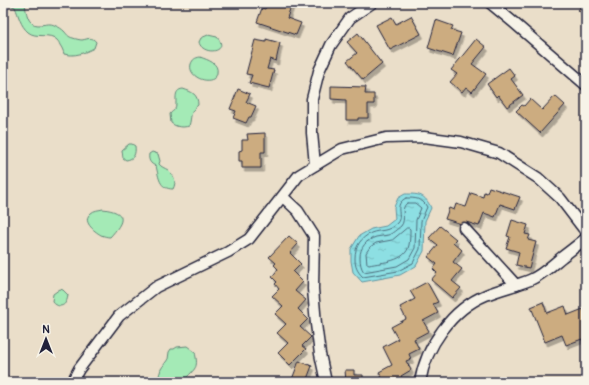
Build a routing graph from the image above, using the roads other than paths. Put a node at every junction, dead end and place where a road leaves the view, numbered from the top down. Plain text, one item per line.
1 (372, 3) edge
2 (490, 3) edge
3 (586, 84) edge
4 (315, 165) junction
5 (283, 197) junction
6 (464, 228) dead end
7 (586, 232) edge
8 (586, 238) edge
9 (516, 285) junction
10 (72, 382) edge
11 (326, 382) edge
12 (420, 382) edge

1 - 4 street
2 - 3 street
4 - 5 street
4 - 7 street
5 - 10 street
5 - 11 street
6 - 9 street
8 - 9 street
9 - 12 street

